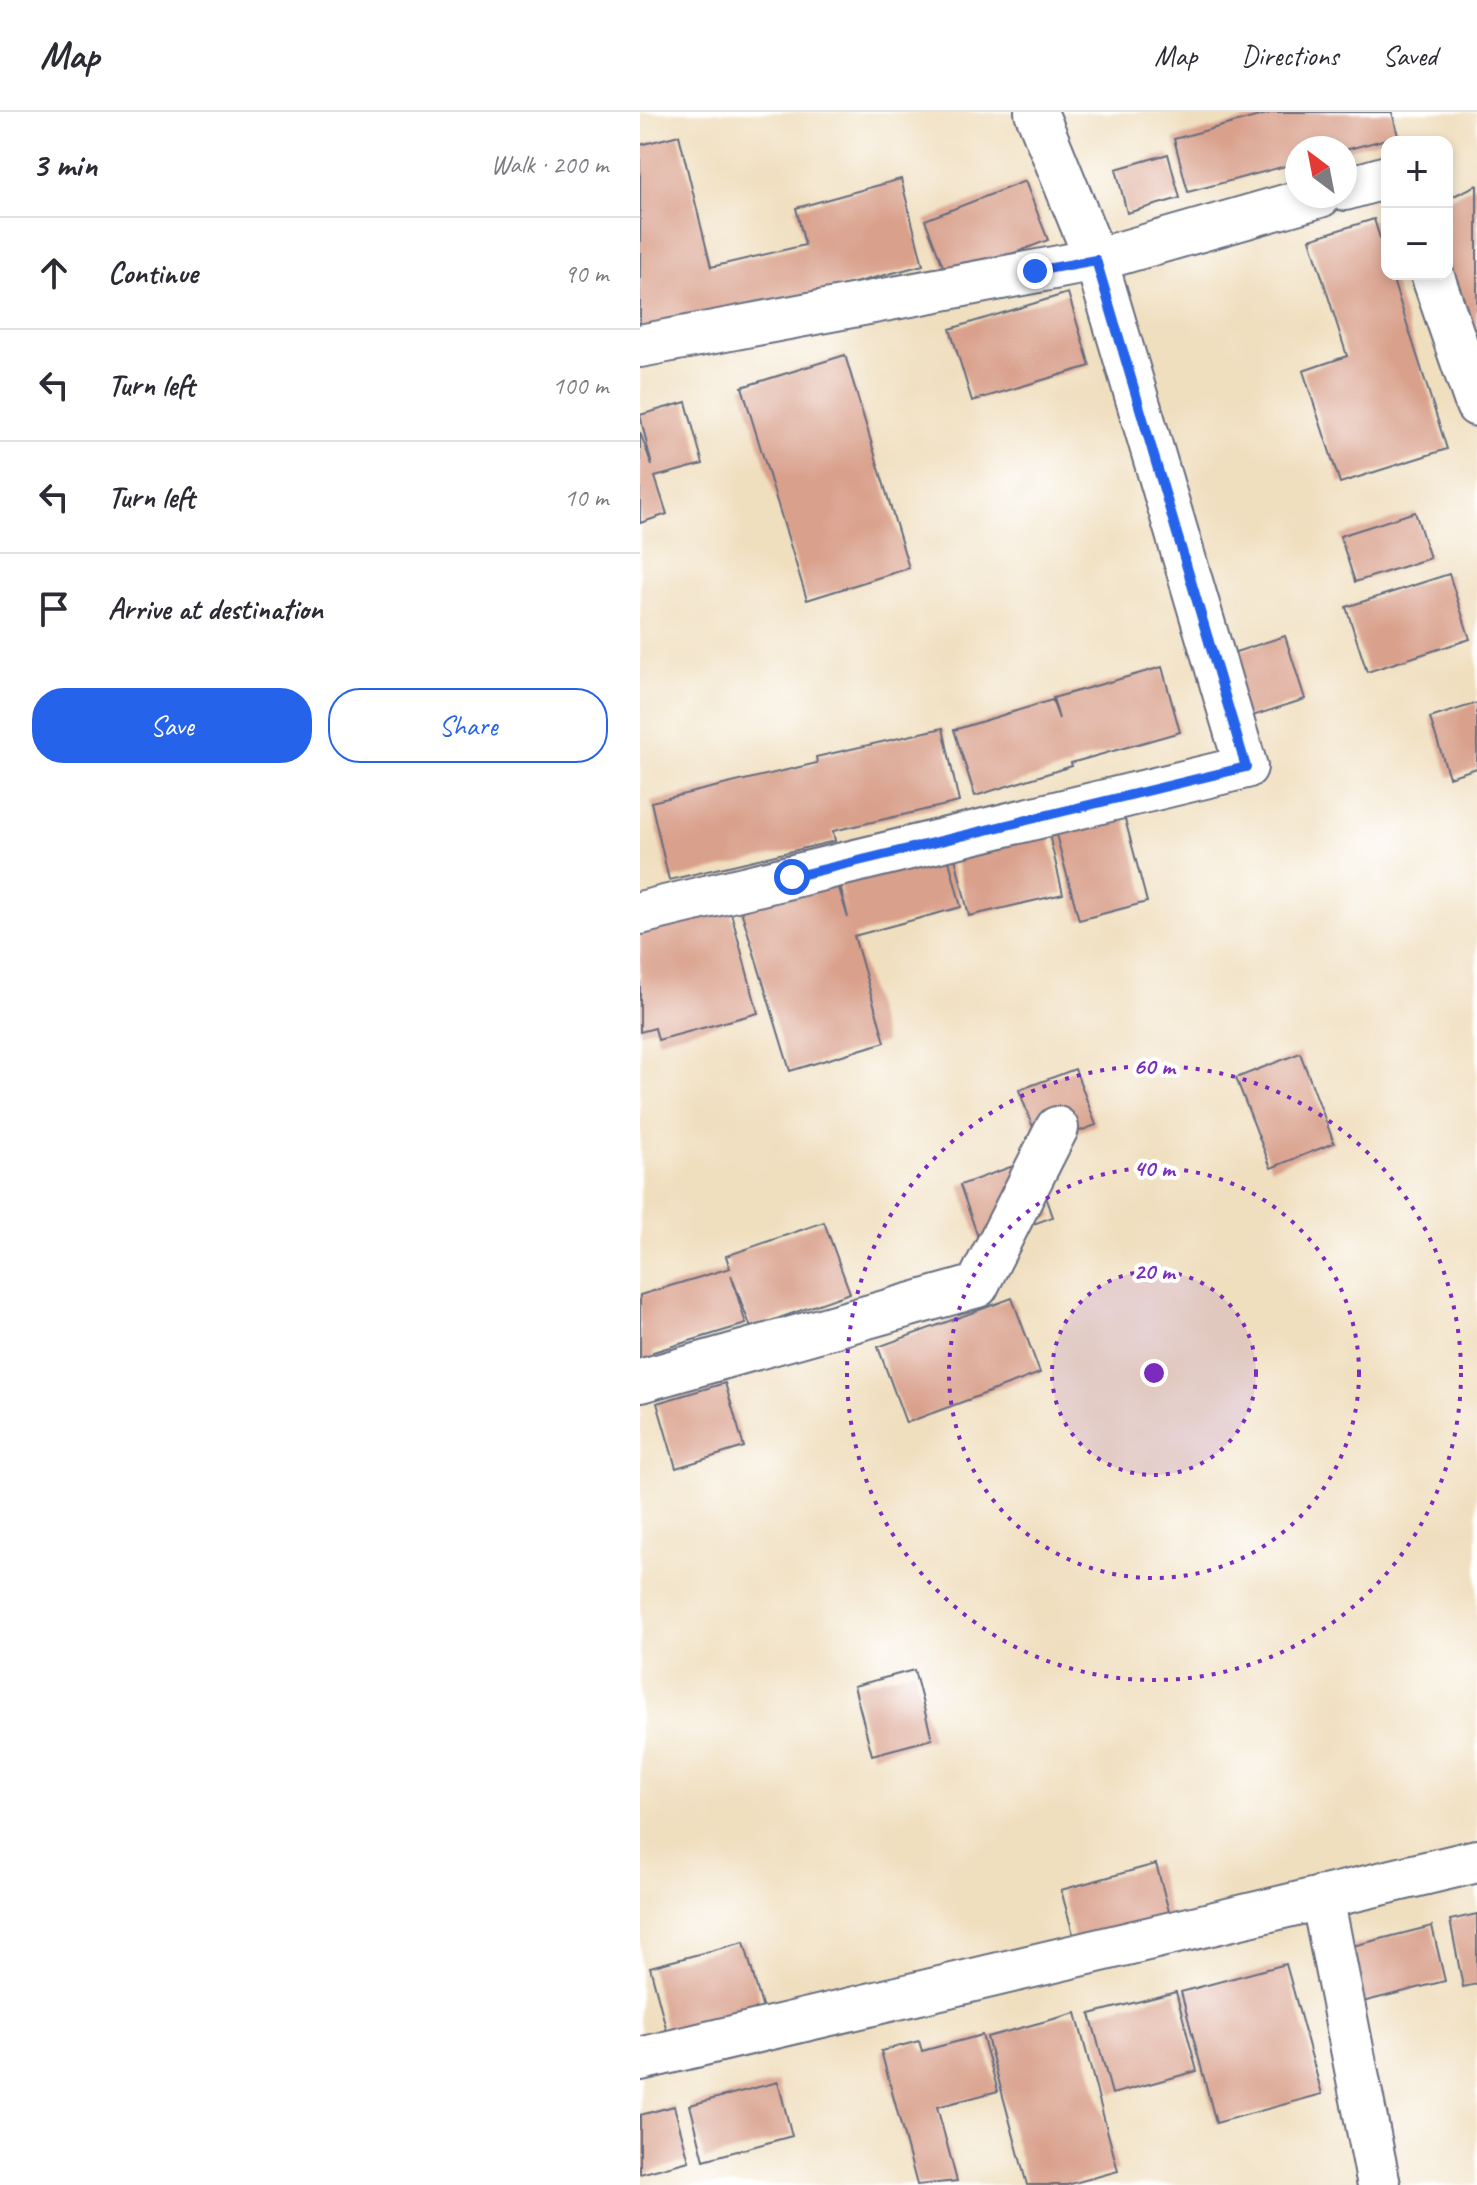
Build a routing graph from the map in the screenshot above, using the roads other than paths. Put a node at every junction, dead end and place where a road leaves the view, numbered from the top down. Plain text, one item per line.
1 (1036, 112) edge
2 (1381, 179) edge
3 (1357, 186) edge
4 (1285, 206) edge
5 (1096, 260) junction
6 (1434, 280) edge
7 (640, 346) edge
8 (1477, 405) edge
9 (640, 913) edge
10 (1057, 1128) dead end
11 (640, 1381) edge
12 (1477, 1861) edge
13 (1322, 1897) junction
14 (640, 2059) edge
15 (1379, 2185) edge

1 - 5 street
2 - 3 street
4 - 5 street
5 - 7 street
5 - 9 street
6 - 8 street
10 - 11 street
12 - 13 street
13 - 14 street
13 - 15 street

